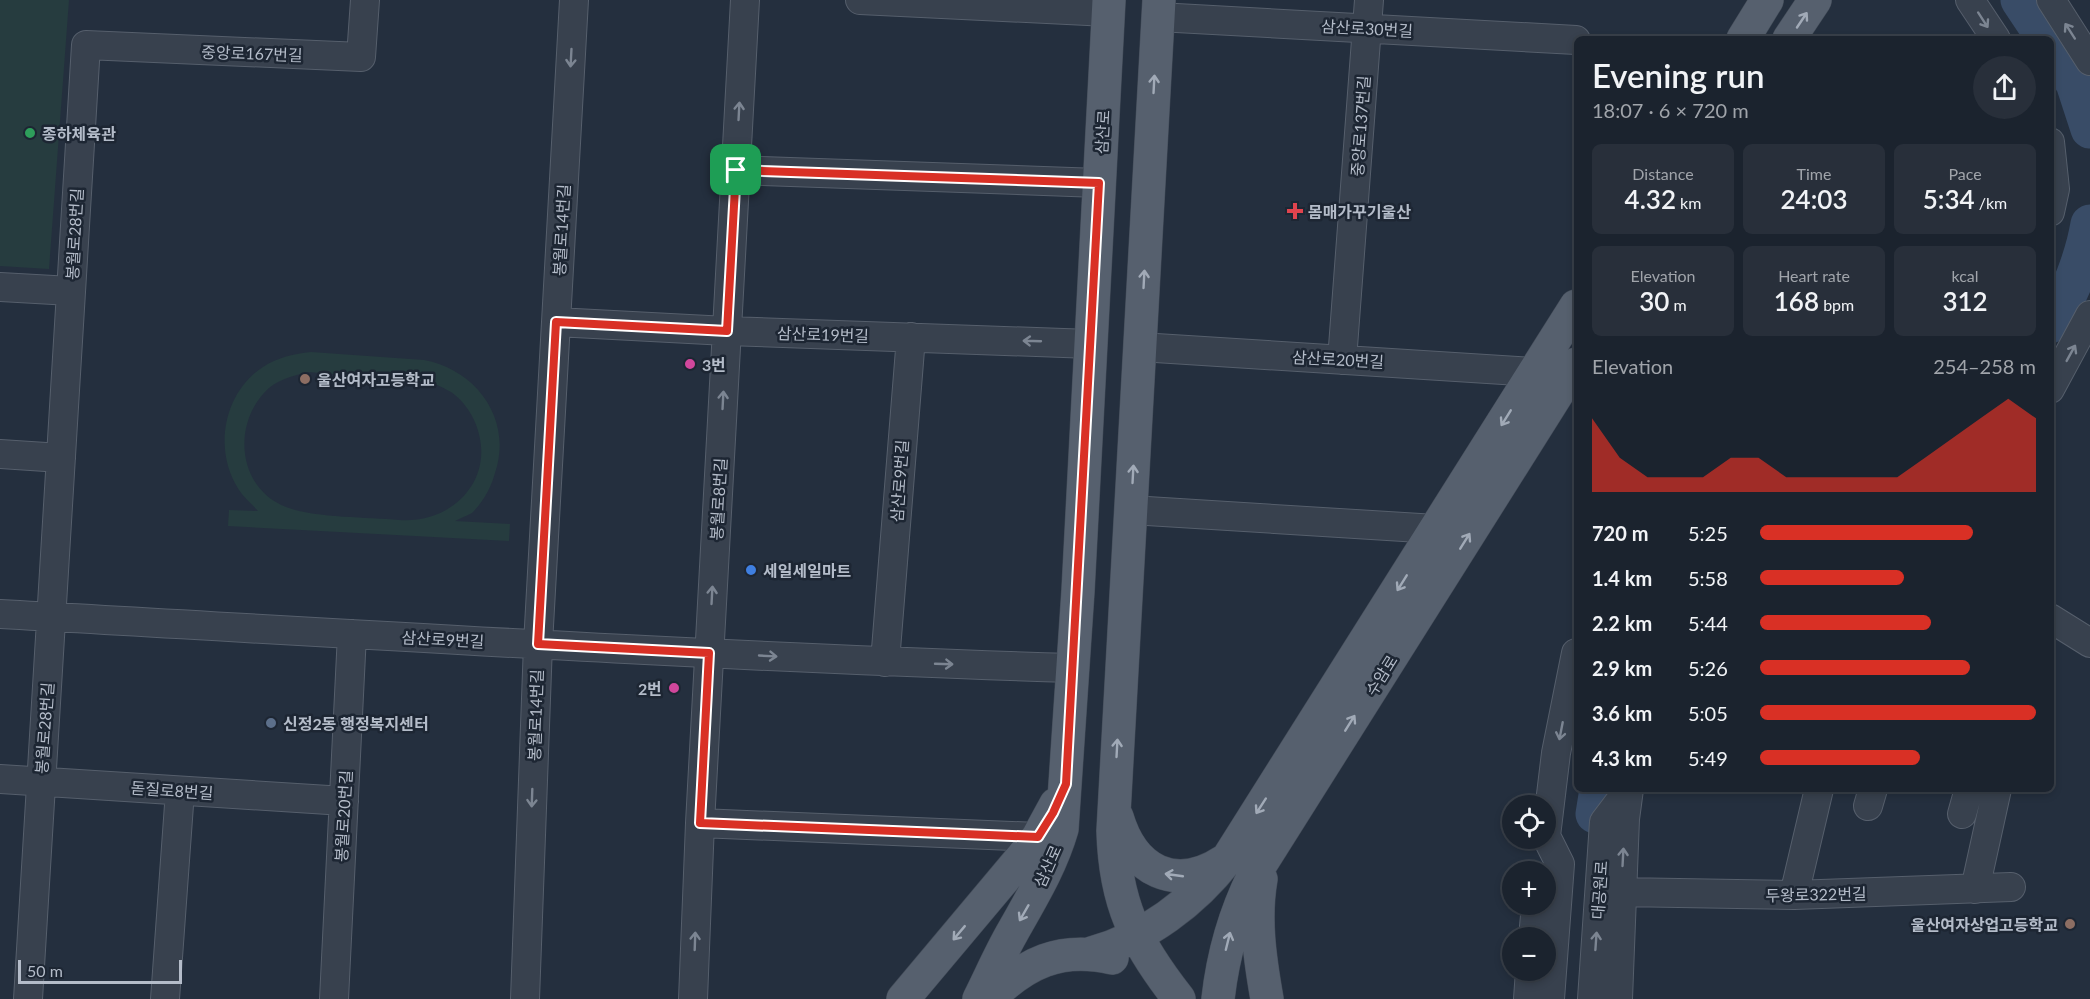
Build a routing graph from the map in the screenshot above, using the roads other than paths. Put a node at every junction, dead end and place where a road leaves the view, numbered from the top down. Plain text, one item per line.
1 (365, 0) edge
2 (574, 0) edge
3 (745, 0) edge
4 (860, 0) edge
5 (1368, 0) edge
6 (1767, 0) edge
7 (1815, 0) edge
8 (1970, 0) edge
9 (2051, 0) edge
10 (1109, 6) edge
11 (1158, 8) edge
12 (1367, 28) junction
13 (1745, 36) edge
14 (1791, 36) edge
15 (1994, 36) edge
16 (1574, 40) edge
17 (86, 45) joint
18 (2090, 61) edge
19 (736, 170) junction
20 (1099, 183) junction
21 (0, 287) edge
22 (71, 291) junction
23 (1574, 314) edge
24 (2090, 315) edge
25 (556, 322) junction
26 (727, 331) junction
27 (910, 337) junction
28 (1091, 344) junction
29 (1140, 347) junction
30 (1342, 360) junction
31 (1574, 367) edge
32 (1535, 372) junction
33 (2054, 382) edge
34 (0, 454) edge
35 (61, 458) junction
36 (1131, 510) junction
37 (1436, 530) junction
38 (0, 614) edge
39 (51, 617) junction
40 (2054, 620) edge
41 (352, 634) junction
42 (2090, 643) edge
43 (538, 644) junction
44 (709, 653) junction
45 (885, 662) junction
46 (1574, 663) edge
47 (1073, 668) junction
48 (0, 779) edge
49 (41, 782) junction
50 (1066, 784) junction
51 (180, 790) junction
52 (1629, 792) edge
53 (1818, 792) edge
54 (1996, 792) edge
55 (1551, 795) edge
56 (344, 801) junction
57 (1114, 807) junction
58 (700, 823) junction
59 (1038, 837) junction
60 (1268, 853) junction
61 (1228, 858) junction
62 (2011, 887) dead end
63 (1975, 889) junction
64 (1610, 894) junction
65 (1794, 896) junction
66 (1556, 903) edge
67 (1547, 915) edge
68 (1136, 935) junction
69 (1092, 953) junction
70 (1529, 981) edge
71 (981, 998) edge
72 (28, 999) edge
73 (165, 999) edge
74 (334, 999) edge
75 (525, 999) edge
76 (693, 999) edge
77 (903, 999) edge
78 (1179, 999) edge
79 (1218, 999) edge
80 (1267, 999) edge
81 (1528, 999) edge
82 (1551, 999) edge
83 (1592, 999) edge
84 (1618, 999) edge

1 - 17 street, 중앙로167번길
2 -> 25 street, 봉월로14번길
19 -> 3 street, 봉월로8번길
4 - 10 street
5 - 12 street, 중앙로137번길
6 - 13 main road
14 -> 7 main road
8 -> 15 street
18 -> 9 street
10 - 20 main road, 삼산로
11 - 12 street, 삼산로30번길
29 -> 11 main road
12 - 16 street, 삼산로30번길
12 - 30 street, 중앙로137번길
17 - 22 street, 봉월로28번길
19 - 20 street
19 - 26 street, 봉월로8번길
20 - 28 main road, 삼산로
21 - 22 street
22 - 35 street, 봉월로28번길
23 - 32 main road, 수암로
33 -> 24 street
25 - 26 street, 삼산로19번길
25 - 43 street, 봉월로14번길
26 - 27 street, 삼산로19번길
44 -> 26 street, 봉월로8번길
28 -> 27 street, 삼산로19번길
27 - 45 street, 삼산로9번길
28 - 47 main road, 삼산로
29 - 30 street, 삼산로20번길
36 -> 29 main road
30 - 32 street, 삼산로20번길
60 -> 31 main road, 수암로
32 -> 37 main road, 수암로
34 - 35 street
35 - 39 street, 봉월로28번길
36 - 37 street
57 -> 36 main road
37 -> 61 main road, 수암로
38 - 39 street, 삼산로9번길
39 - 41 street, 삼산로9번길
39 - 49 street, 봉월로28번길
40 - 42 street
41 - 43 street, 삼산로9번길
41 - 56 street, 봉월로20번길
43 - 44 street, 삼산로9번길
43 -> 75 street, 봉월로14번길
44 -> 45 street, 삼산로9번길
44 - 58 street, 봉월로8번길
45 -> 47 street, 삼산로9번길
46 -> 55 street
47 - 50 main road, 삼산로
48 - 49 street, 돋질로8번길
49 - 51 street, 돋질로8번길
49 - 72 street, 봉월로28번길
50 - 59 main road
50 -> 71 main road, 삼산로
51 - 56 street, 돋질로8번길
51 - 73 street
64 -> 52 street
53 - 65 street
54 - 63 street
56 - 74 street, 봉월로20번길
61 -> 57 main road
57 - 68 main road
58 - 59 street
76 -> 58 street, 봉월로8번길
59 -> 77 main road
79 -> 60 main road, 수암로
60 - 80 main road
61 - 68 main road, 수암로
62 - 63 street, 두왕로322번길
63 - 65 street, 두왕로322번길
64 - 65 street, 두왕로322번길
64 - 66 street, 두왕로322번길
83 -> 64 street, 대공원로
64 - 84 street
67 - 82 street
68 - 69 main road, 수암로
68 - 78 main road
69 - 71 main road
69 - 78 main road
70 - 81 street

